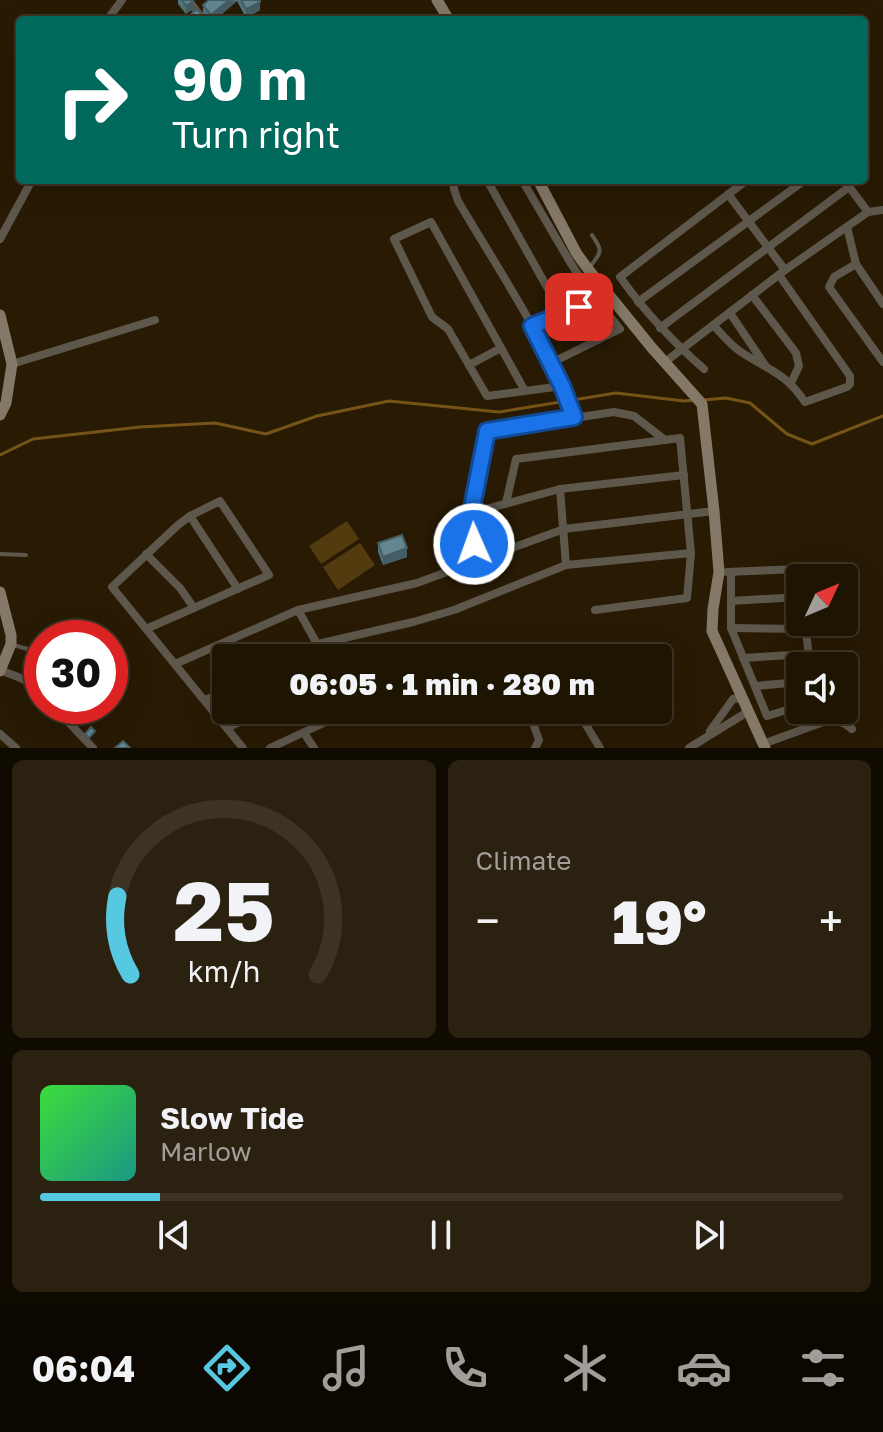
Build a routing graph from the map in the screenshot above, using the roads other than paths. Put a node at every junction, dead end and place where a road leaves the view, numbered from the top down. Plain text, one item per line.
1 (188, 0) edge
2 (206, 7) edge
3 (200, 16) edge
4 (202, 16) edge
5 (30, 184) edge
6 (453, 184) edge
7 (489, 184) edge
8 (524, 184) edge
9 (540, 184) edge
10 (742, 184) edge
11 (799, 184) edge
12 (846, 184) edge
13 (848, 184) edge
14 (728, 194) junction
15 (883, 210) edge
16 (868, 212) junction
17 (748, 221) junction
18 (847, 227) junction
19 (592, 235) dead end
20 (0, 239) edge
21 (768, 247) junction
22 (856, 264) junction
23 (588, 269) junction
24 (782, 273) junction
25 (752, 295) junction
26 (596, 299) junction
27 (638, 302) junction
28 (883, 304) edge
29 (730, 313) junction
30 (562, 314) junction
31 (0, 315) edge
32 (155, 320) dead end
33 (713, 325) junction
34 (532, 326) junction
35 (660, 328) junction
36 (501, 348) junction
37 (682, 349) junction
38 (665, 362) junction
39 (883, 362) edge
40 (551, 363) junction
41 (12, 364) junction
42 (469, 365) junction
43 (765, 365) junction
44 (704, 369) dead end
45 (791, 383) junction
46 (562, 386) junction
47 (525, 391) junction
48 (573, 412) junction
49 (0, 415) edge
50 (665, 440) junction
51 (684, 475) junction
52 (560, 489) junction
53 (506, 503) junction
54 (714, 511) junction
55 (471, 513) junction
56 (688, 515) junction
57 (190, 516) junction
58 (564, 529) junction
59 (691, 553) junction
60 (0, 554) edge
61 (146, 554) junction
62 (26, 555) dead end
63 (479, 561) junction
64 (566, 565) junction
65 (786, 570) edge
66 (725, 572) junction
67 (238, 589) junction
68 (0, 592) edge
69 (786, 598) edge
70 (731, 601) junction
71 (194, 608) junction
72 (298, 610) junction
73 (595, 610) dead end
74 (786, 626) edge
75 (731, 628) junction
76 (146, 629) junction
77 (11, 644) junction
78 (318, 644) joint
79 (24, 648) edge
80 (786, 655) edge
81 (743, 658) junction
82 (175, 664) junction
83 (0, 671) edge
84 (24, 680) edge
85 (786, 683) edge
86 (755, 686) junction
87 (212, 697) edge
88 (205, 700) junction
89 (746, 706) junction
90 (786, 710) edge
91 (70, 724) edge
92 (235, 724) edge
93 (322, 724) edge
94 (533, 724) edge
95 (585, 724) edge
96 (227, 728) junction
97 (852, 729) dead end
98 (304, 733) junction
99 (0, 734) edge
100 (707, 735) junction
101 (764, 746) edge
102 (16, 748) edge
103 (93, 748) edge
104 (243, 748) edge
105 (270, 748) edge
106 (314, 748) edge
107 (535, 748) edge
108 (600, 748) edge
109 (689, 748) edge

1 - 3 street
2 - 4 lane
5 - 20 street
6 - 34 street
7 - 30 street
8 - 26 street
9 - 23 street
10 - 14 street
11 - 17 street
12 - 21 street
13 - 16 street
14 - 17 street
14 - 27 street
15 - 16 street
16 - 18 street
17 - 21 street
17 - 27 street
18 - 22 street
18 - 24 street
19 - 23 lane
21 - 24 street
21 - 35 street
22 - 28 street
22 - 39 street
23 - 38 street
24 - 25 street
24 - 45 street
25 - 29 street
25 - 45 street
26 - 30 street
26 - 40 street
27 - 35 street
29 - 33 street
29 - 43 street
30 - 34 street
31 - 41 street
32 - 41 street
33 - 37 street
33 - 43 street
34 - 40 street
35 - 37 street
36 - 42 street
36 - 42 street
36 - 47 street
37 - 38 street
37 - 44 street
38 - 54 street
40 - 46 street
41 - 49 street
42 - 47 street
43 - 45 street
46 - 47 street
46 - 48 street
48 - 50 street
48 - 55 street
50 - 51 street
50 - 53 street
51 - 52 street
51 - 56 street
52 - 53 street
52 - 58 street
53 - 55 street
54 - 56 street
54 - 66 street
55 - 63 street
56 - 58 street
56 - 59 street
57 - 61 street
57 - 67 street
57 - 67 street
58 - 63 street
58 - 64 street
59 - 64 street
59 - 73 street
60 - 62 lane
61 - 71 street
61 - 76 street
63 - 72 street
64 - 78 street
65 - 66 street
66 - 70 street
66 - 89 street
67 - 71 street
68 - 77 street
69 - 70 street
70 - 75 street
71 - 76 street
72 - 78 street
72 - 82 street
74 - 75 street
75 - 81 street
76 - 82 street
77 - 79 lane
77 - 83 street
80 - 81 street
81 - 86 street
82 - 88 street
83 - 84 street
85 - 86 street
86 - 90 street
87 - 88 street
88 - 96 street
89 - 100 street
89 - 100 street
89 - 101 street
91 - 103 street
92 - 96 street
93 - 98 street
94 - 107 street
95 - 108 street
96 - 104 street
97 - 101 street
98 - 105 street
98 - 106 street
99 - 102 street
100 - 109 street

